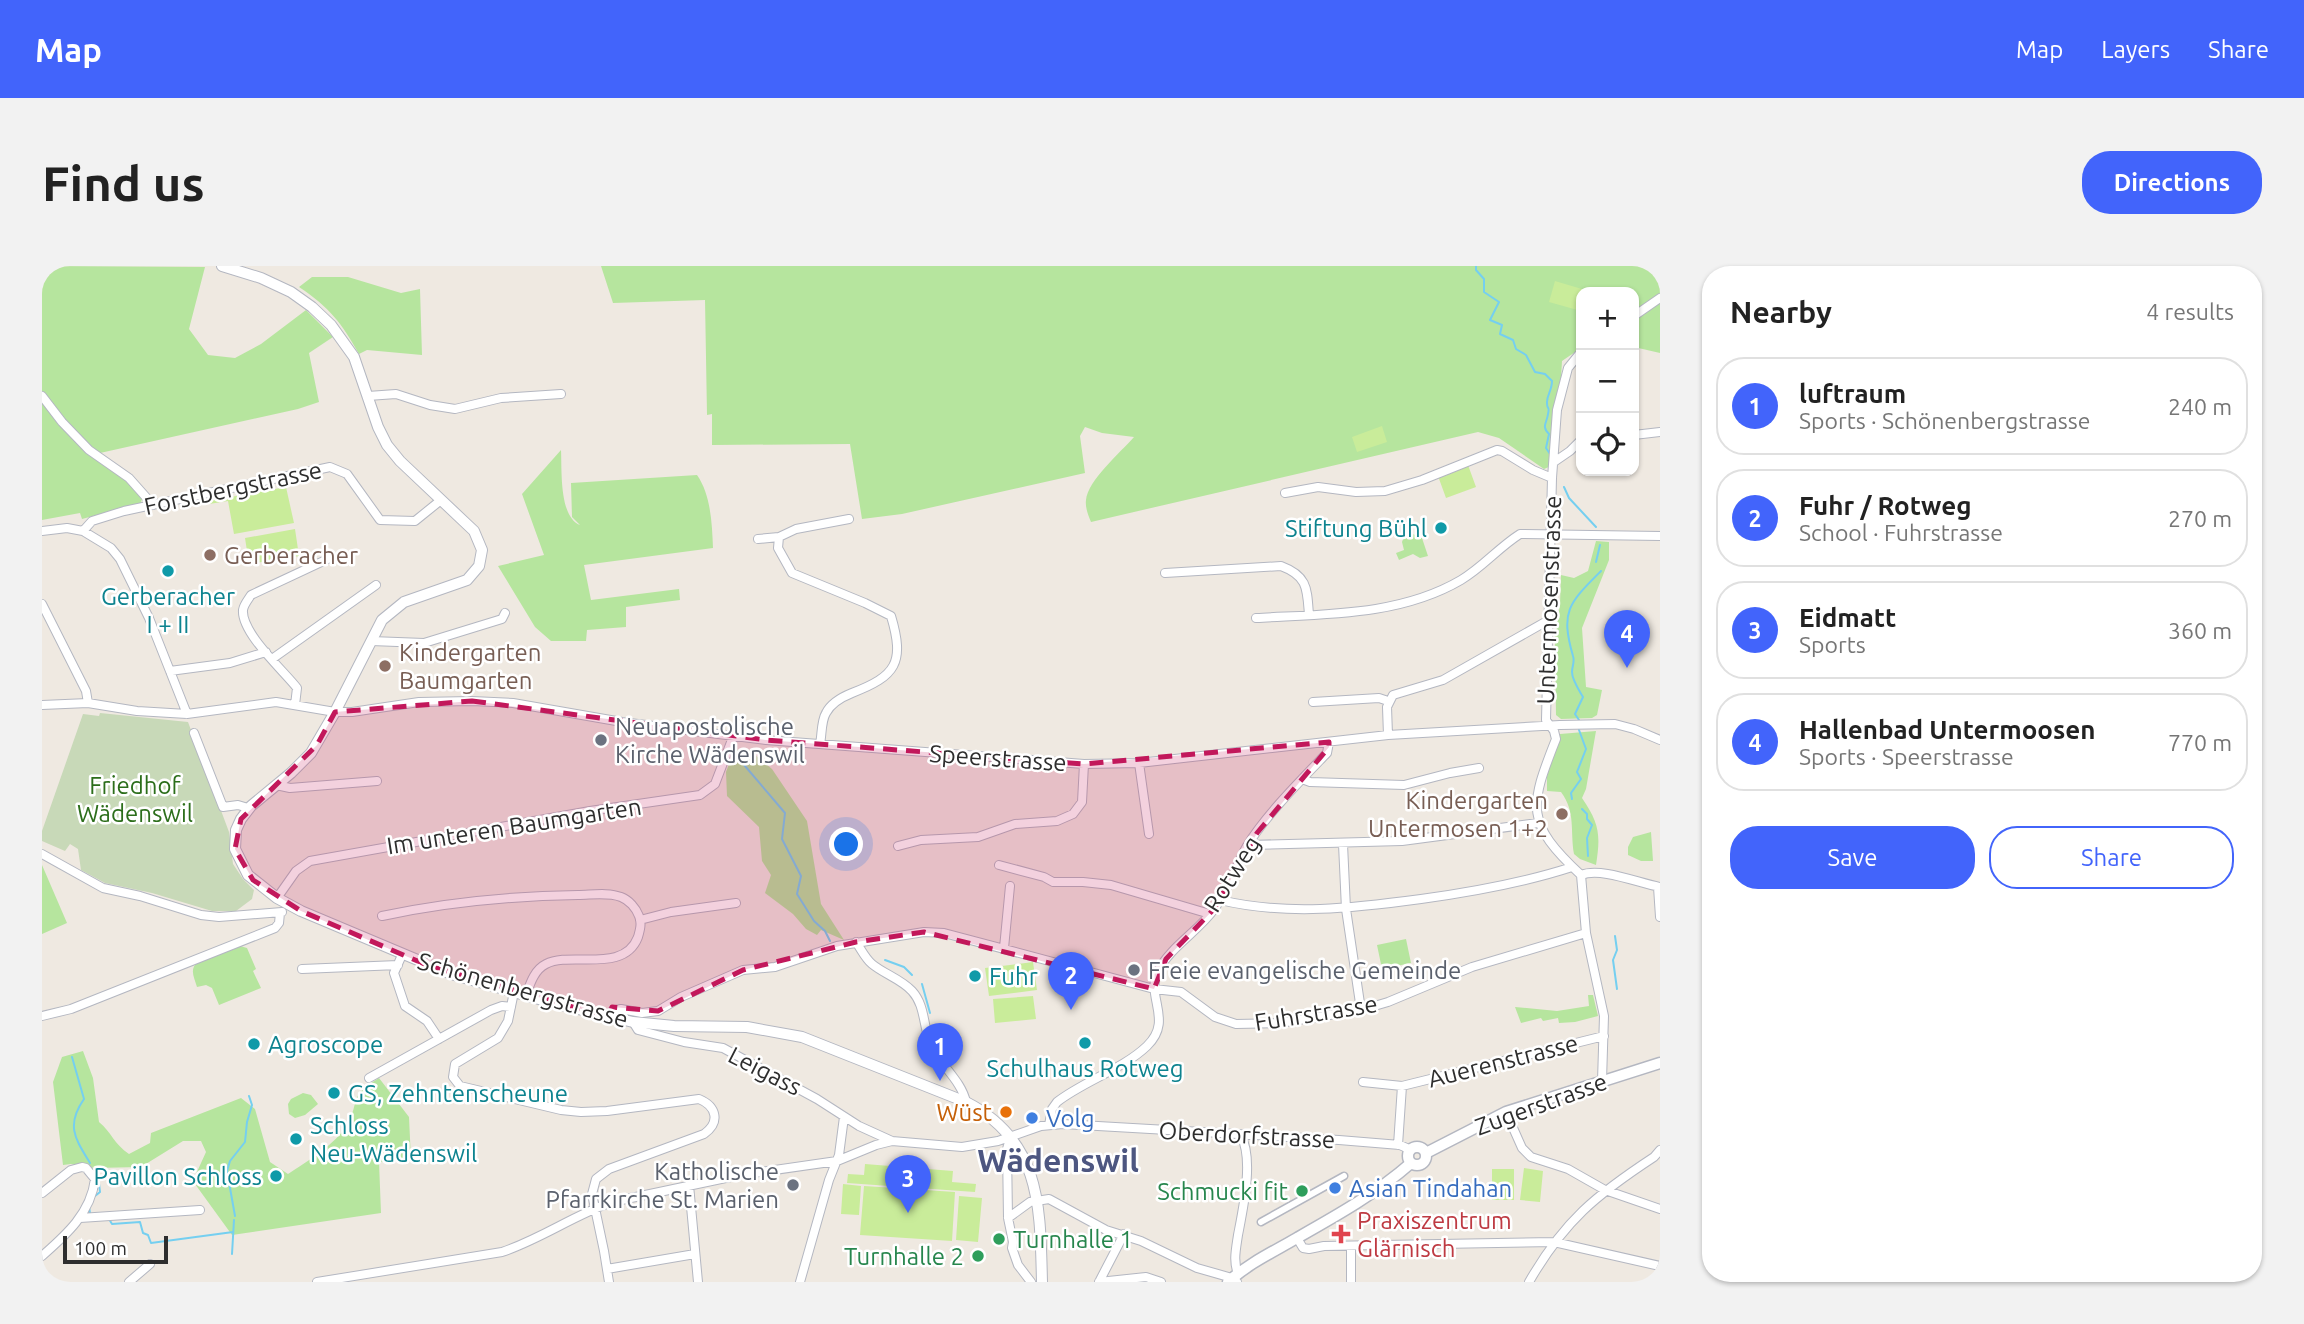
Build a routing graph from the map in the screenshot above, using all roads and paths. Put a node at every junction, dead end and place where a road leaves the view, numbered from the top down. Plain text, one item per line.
1 (222, 266) edge
2 (1660, 298) edge
3 (1639, 313) edge
4 (1576, 358) edge
5 (561, 394) dead end
6 (42, 396) edge
7 (368, 396) junction
8 (1660, 432) edge
9 (1639, 434) edge
10 (1576, 445) edge
11 (1554, 462) junction
12 (1552, 478) junction
13 (1284, 493) dead end
14 (441, 500) junction
15 (153, 505) junction
16 (849, 519) dead end
17 (42, 531) edge
18 (83, 531) junction
19 (1552, 534) junction
20 (1660, 536) edge
21 (779, 537) junction
22 (758, 539) dead end
23 (330, 558) dead end
24 (1165, 573) dead end
25 (376, 585) dead end
26 (42, 604) edge
27 (505, 613) dead end
28 (1310, 615) junction
29 (1256, 618) dead end
30 (46, 621) edge
31 (1547, 621) junction
32 (371, 641) junction
33 (269, 656) junction
34 (170, 671) junction
35 (1388, 701) junction
36 (1313, 702) dead end
37 (88, 703) junction
38 (42, 705) edge
39 (295, 705) junction
40 (335, 712) junction
41 (187, 714) junction
42 (1548, 726) junction
43 (194, 733) dead end
44 (1388, 735) junction
45 (733, 737) junction
46 (1660, 740) edge
47 (1329, 742) junction
48 (820, 744) junction
49 (1139, 762) junction
50 (1084, 764) junction
51 (1479, 768) dead end
52 (1302, 779) junction
53 (377, 780) dead end
54 (276, 785) junction
55 (248, 808) junction
56 (1538, 823) junction
57 (1149, 834) dead end
58 (1343, 844) junction
59 (1248, 845) junction
60 (898, 846) dead end
61 (42, 854) edge
62 (999, 865) dead end
63 (1572, 867) junction
64 (1581, 875) junction
65 (1010, 886) dead end
66 (1659, 887) edge
67 (277, 898) junction
68 (1220, 900) junction
69 (736, 903) dead end
70 (289, 905) junction
71 (1346, 909) junction
72 (280, 913) junction
73 (1210, 914) junction
74 (382, 916) dead end
75 (1660, 917) edge
76 (640, 920) junction
77 (1586, 933) junction
78 (856, 942) junction
79 (1004, 948) junction
80 (400, 960) junction
81 (302, 969) dead end
82 (1154, 989) junction
83 (514, 992) junction
84 (526, 995) junction
85 (511, 1007) junction
86 (1361, 1010) junction
87 (42, 1016) edge
88 (609, 1017) junction
89 (633, 1022) junction
90 (1604, 1036) junction
91 (439, 1039) junction
92 (1660, 1063) edge
93 (369, 1078) dead end
94 (1602, 1081) junction
95 (1363, 1082) dead end
96 (1402, 1086) junction
97 (966, 1102) junction
98 (1506, 1112) junction
99 (844, 1117) junction
100 (1049, 1125) junction
101 (1241, 1136) junction
102 (1010, 1138) junction
103 (892, 1142) junction
104 (1398, 1145) junction
105 (1411, 1150) junction
106 (1660, 1150) edge
107 (1426, 1153) junction
108 (836, 1161) junction
109 (1411, 1163) junction
110 (1344, 1176) dead end
111 (689, 1185) junction
112 (1605, 1190) junction
113 (42, 1193) edge
114 (1038, 1200) junction
115 (595, 1208) junction
116 (1660, 1209) edge
117 (200, 1210) dead end
118 (80, 1218) junction
119 (1009, 1219) junction
120 (1261, 1222) dead end
121 (1124, 1234) junction
122 (1297, 1238) junction
123 (1554, 1242) junction
124 (1351, 1246) junction
125 (695, 1254) junction
126 (42, 1256) edge
127 (150, 1264) dead end
128 (1660, 1266) edge
129 (607, 1269) junction
130 (390, 1270) junction
131 (1234, 1279) edge
132 (129, 1282) edge
133 (317, 1282) edge
134 (390, 1282) edge
135 (608, 1282) edge
136 (698, 1282) edge
137 (800, 1282) edge
138 (1031, 1282) edge
139 (1042, 1282) edge
140 (1099, 1282) edge
141 (1161, 1282) edge
142 (1351, 1282) edge
143 (1529, 1282) edge

1 - 7 street
2 - 3 street
4 - 11 street, Untermosenstrasse
5 - 7 street
6 - 15 street
7 - 14 street
8 - 9 street
10 - 11 street
11 - 12 street, Untermosenstrasse
12 - 13 street
12 - 19 street, Untermosenstrasse
14 - 15 street, Forstbergstrasse
14 - 32 street
15 - 18 street, Forstbergstrasse
16 - 21 street
17 - 18 street
18 - 34 street
19 - 20 street
19 - 28 street
19 - 31 street, Untermosenstrasse
21 - 22 street
21 - 48 street
23 - 33 street
24 - 28 street
25 - 33 street
26 - 30 street
27 - 32 street
28 - 29 street
30 - 37 street
31 - 35 street
31 - 42 street, Untermosenstrasse
32 - 40 street
33 - 34 street
33 - 39 street
34 - 41 street
35 - 36 street
35 - 44 street
37 - 38 street, Speerstrasse
37 - 41 street, Speerstrasse
39 - 40 street, Speerstrasse
39 - 41 street, Speerstrasse
40 - 45 street, Speerstrasse
40 - 54 street
42 - 44 street, Speerstrasse
42 - 46 street, Speerstrasse
42 - 56 street, Untermosenstrasse
43 - 55 street
44 - 47 street, Speerstrasse
45 - 48 street, Speerstrasse
45 - 67 street, Im unteren Baumgarten
47 - 49 street, Speerstrasse
47 - 52 street, Rotweg
48 - 50 street, Speerstrasse
49 - 50 street, Speerstrasse
49 - 57 street
50 - 60 street
51 - 52 street
52 - 59 street, Rotweg
53 - 54 street
54 - 55 street
55 - 67 street, Schönenbergstrasse
56 - 58 street
56 - 63 street
58 - 59 street
58 - 71 street
59 - 68 street, Rotweg
61 - 72 street
62 - 73 street
63 - 64 street
63 - 71 street
64 - 66 street
64 - 77 street
65 - 79 street
66 - 75 street
67 - 70 street, Schönenbergstrasse
68 - 71 street
68 - 73 street, Rotweg
69 - 76 street
70 - 72 street
70 - 80 street, Schönenbergstrasse
71 - 86 street
72 - 87 street
73 - 82 street, Rotweg
74 - 76 street
76 - 84 street
77 - 86 street, Fuhrstrasse
77 - 90 street
78 - 79 street, Fuhrstrasse
78 - 88 street, Fuhrstrasse
78 - 97 street
79 - 82 street, Fuhrstrasse
80 - 81 street
80 - 83 street, Schönenbergstrasse
80 - 91 street
82 - 86 street, Fuhrstrasse
82 - 100 street
83 - 84 street, Schönenbergstrasse
83 - 85 street
84 - 88 street, Schönenbergstrasse
85 - 91 street
85 - 115 street
88 - 89 street, Schönenbergstrasse
89 - 97 street, Schönenbergstrasse
89 - 99 street, Leigass
90 - 94 street
90 - 96 street, Auerenstrasse
91 - 93 street
92 - 94 main road, Zugerstrasse
94 - 98 main road, Zugerstrasse
95 - 96 street, Auerenstrasse
96 - 104 street, Auerenstrasse
97 - 102 street, Schönenbergstrasse
98 - 107 main road, Zugerstrasse
98 - 112 street
99 - 103 street, Leigass
99 - 108 street
100 - 101 street, Oberdorfstrasse
100 - 102 street, Oberdorfstrasse
101 - 104 street, Oberdorfstrasse
101 - 131 street
102 - 103 street, Oberdorfstrasse
102 - 114 street, Schönenbergstrasse
102 - 119 street
103 - 108 street, Oberdorfstrasse
104 - 105 street, Oberdorfstrasse
105 - 107 main road
105 - 109 main road
106 - 112 street
107 - 109 main road, Zugerstrasse
108 - 111 street, Oberdorfstrasse
108 - 137 street
109 - 122 main road, Zugerstrasse
110 - 120 street
111 - 115 street, Oberdorfstrasse
111 - 125 street
112 - 116 street
112 - 123 street
113 - 118 street
114 - 119 street
114 - 121 street
114 - 139 street, Schönenbergstrasse
115 - 129 street
115 - 130 street, Oberdorfstrasse
117 - 118 street
118 - 126 street
119 - 138 street
121 - 131 street
121 - 140 street
122 - 124 street
122 - 131 main road, Zugerstrasse
123 - 124 street
123 - 128 street
123 - 143 street
124 - 142 street
125 - 129 street
125 - 136 street
127 - 132 street
129 - 135 street
130 - 133 street, Oberdorfstrasse
130 - 134 street
140 - 141 street

